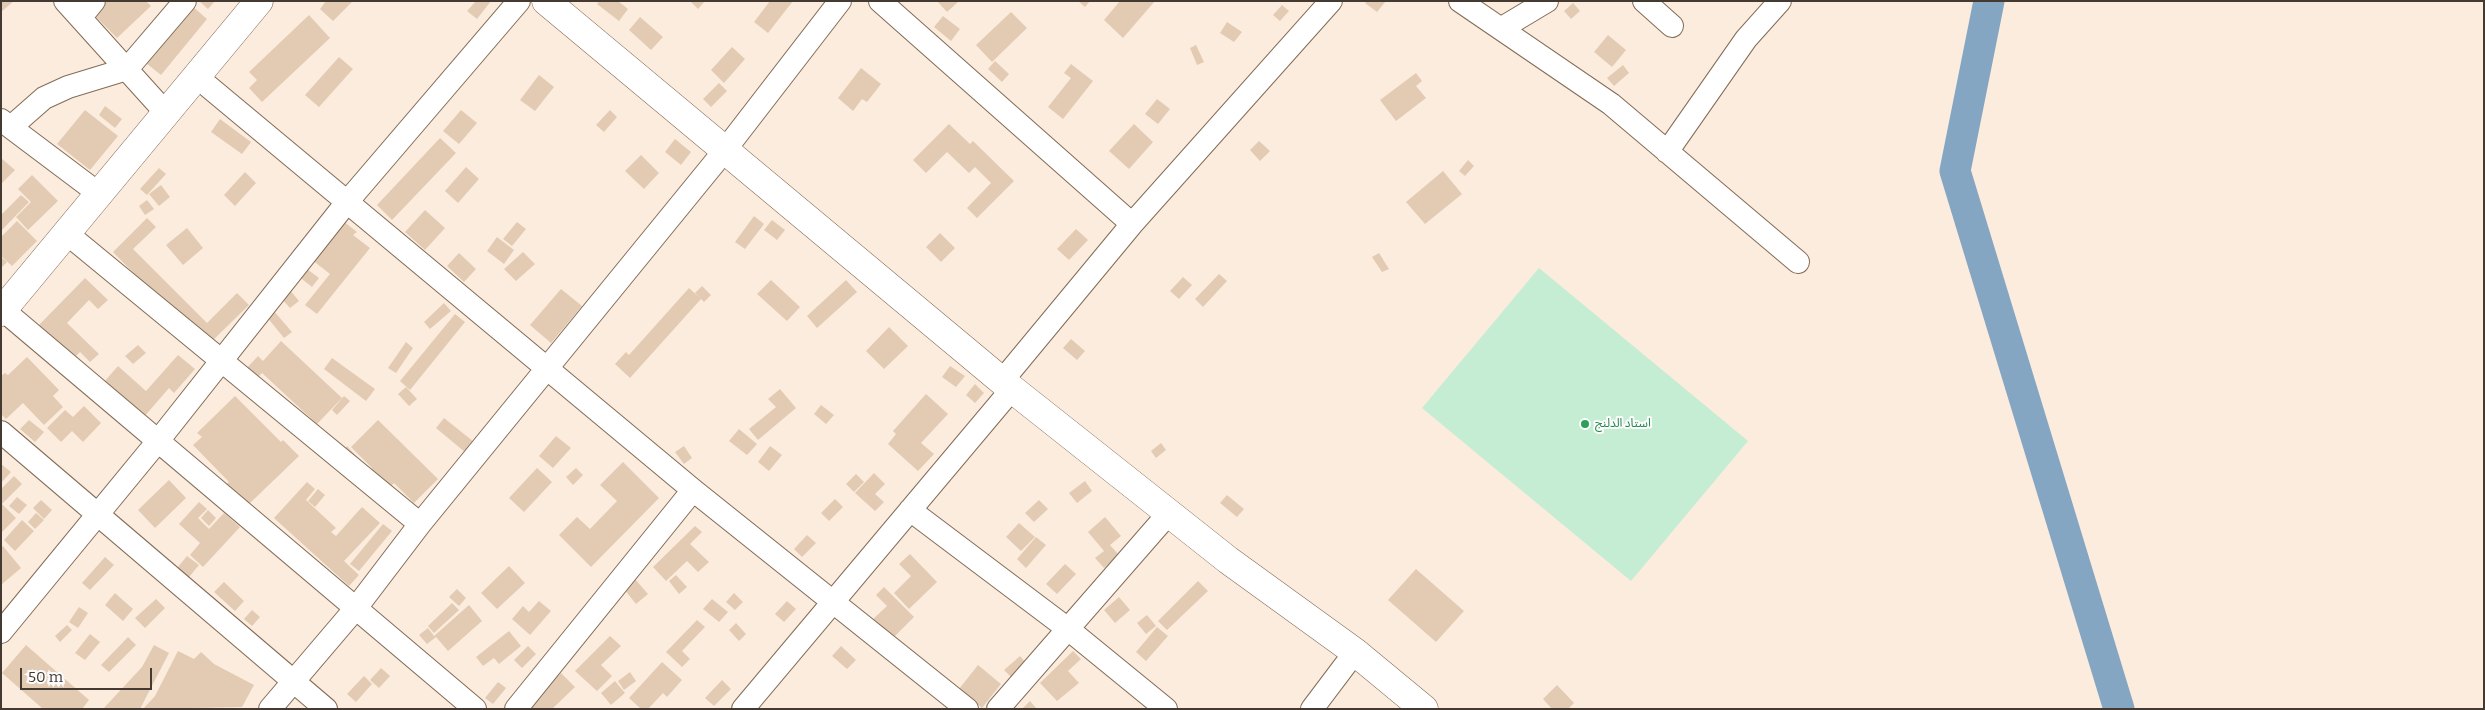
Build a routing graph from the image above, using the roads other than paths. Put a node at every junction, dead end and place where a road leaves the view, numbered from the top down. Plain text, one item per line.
1 (185, 1) edge
2 (259, 1) edge
3 (519, 1) edge
4 (546, 1) edge
5 (840, 1) edge
6 (880, 1) edge
7 (1331, 1) edge
8 (1460, 1) edge
9 (1547, 1) edge
10 (1644, 1) edge
11 (1780, 1) edge
12 (80, 7) edge
13 (1672, 26) dead end
14 (1502, 28) junction
15 (127, 69) junction
16 (197, 77) junction
17 (166, 113) junction
18 (6, 123) edge
19 (725, 150) junction
20 (1667, 152) junction
21 (98, 193) junction
22 (347, 202) junction
23 (1132, 224) junction
24 (65, 232) junction
25 (1798, 262) dead end
26 (2, 311) edge
27 (220, 360) junction
28 (546, 368) junction
29 (1007, 385) junction
30 (1, 432) edge
31 (158, 441) junction
32 (693, 490) junction
33 (910, 510) junction
34 (97, 513) junction
35 (1169, 513) junction
36 (420, 524) junction
37 (833, 602) junction
38 (356, 608) junction
39 (1068, 629) junction
40 (1, 632) edge
41 (1354, 652) junction
42 (293, 681) junction
43 (270, 709) edge
44 (326, 709) edge
45 (475, 709) edge
46 (516, 709) edge
47 (743, 709) edge
48 (967, 709) edge
49 (998, 709) edge
50 (1166, 709) edge
51 (1312, 709) edge
52 (1424, 709) edge

1 - 15 street
2 - 16 main road
3 - 22 street
4 - 19 main road
5 - 19 street
6 - 23 street
7 - 23 street
8 - 14 street
9 - 14 street
10 - 13 street
11 - 20 street
12 - 15 street
14 - 20 street
15 - 17 street
15 - 18 street
16 - 17 main road
16 - 22 street
17 - 21 main road
18 - 21 street
19 - 28 street
19 - 29 main road
20 - 25 street
21 - 24 main road
22 - 27 street
22 - 28 street
23 - 29 street
24 - 26 main road
24 - 27 street
26 - 31 street
27 - 31 street
27 - 36 street
28 - 32 street
28 - 36 street
29 - 33 street
29 - 35 main road
30 - 34 street
31 - 34 street
31 - 38 street
32 - 37 street
32 - 46 street
33 - 37 street
33 - 39 street
34 - 40 street
34 - 42 street
35 - 39 street
35 - 41 main road
36 - 38 street
37 - 47 street
37 - 48 street
38 - 42 street
38 - 45 street
39 - 49 street
39 - 50 street
41 - 51 street
41 - 52 main road
42 - 43 street
42 - 44 street

